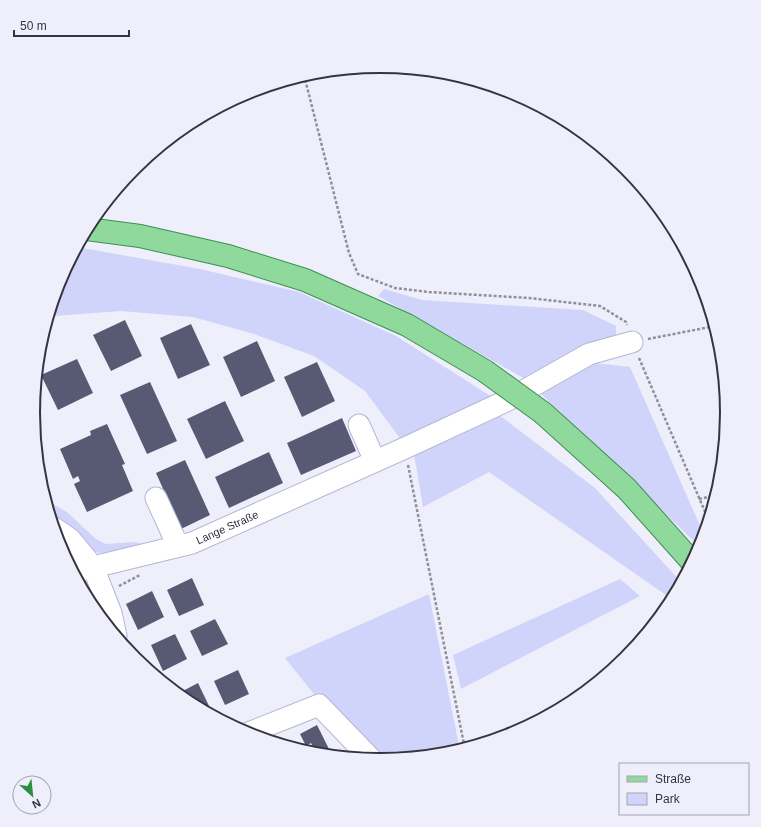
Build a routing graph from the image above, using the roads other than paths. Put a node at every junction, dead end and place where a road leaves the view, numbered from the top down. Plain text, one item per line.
1 (94, 230) edge
2 (632, 342) road end
3 (359, 425) dead end
4 (375, 461) junction
5 (156, 498) dead end
6 (62, 534) edge
7 (178, 546) junction
8 (689, 557) edge
9 (83, 569) edge
10 (114, 625) edge
11 (256, 730) edge
12 (366, 753) edge

1 - 8 main road, bridge
2 - 4 street, Lange Straße
3 - 4 street
4 - 7 street, Lange Straße
5 - 7 street
6 - 9 street
7 - 9 street, Lange Straße
9 - 10 street
11 - 12 street

